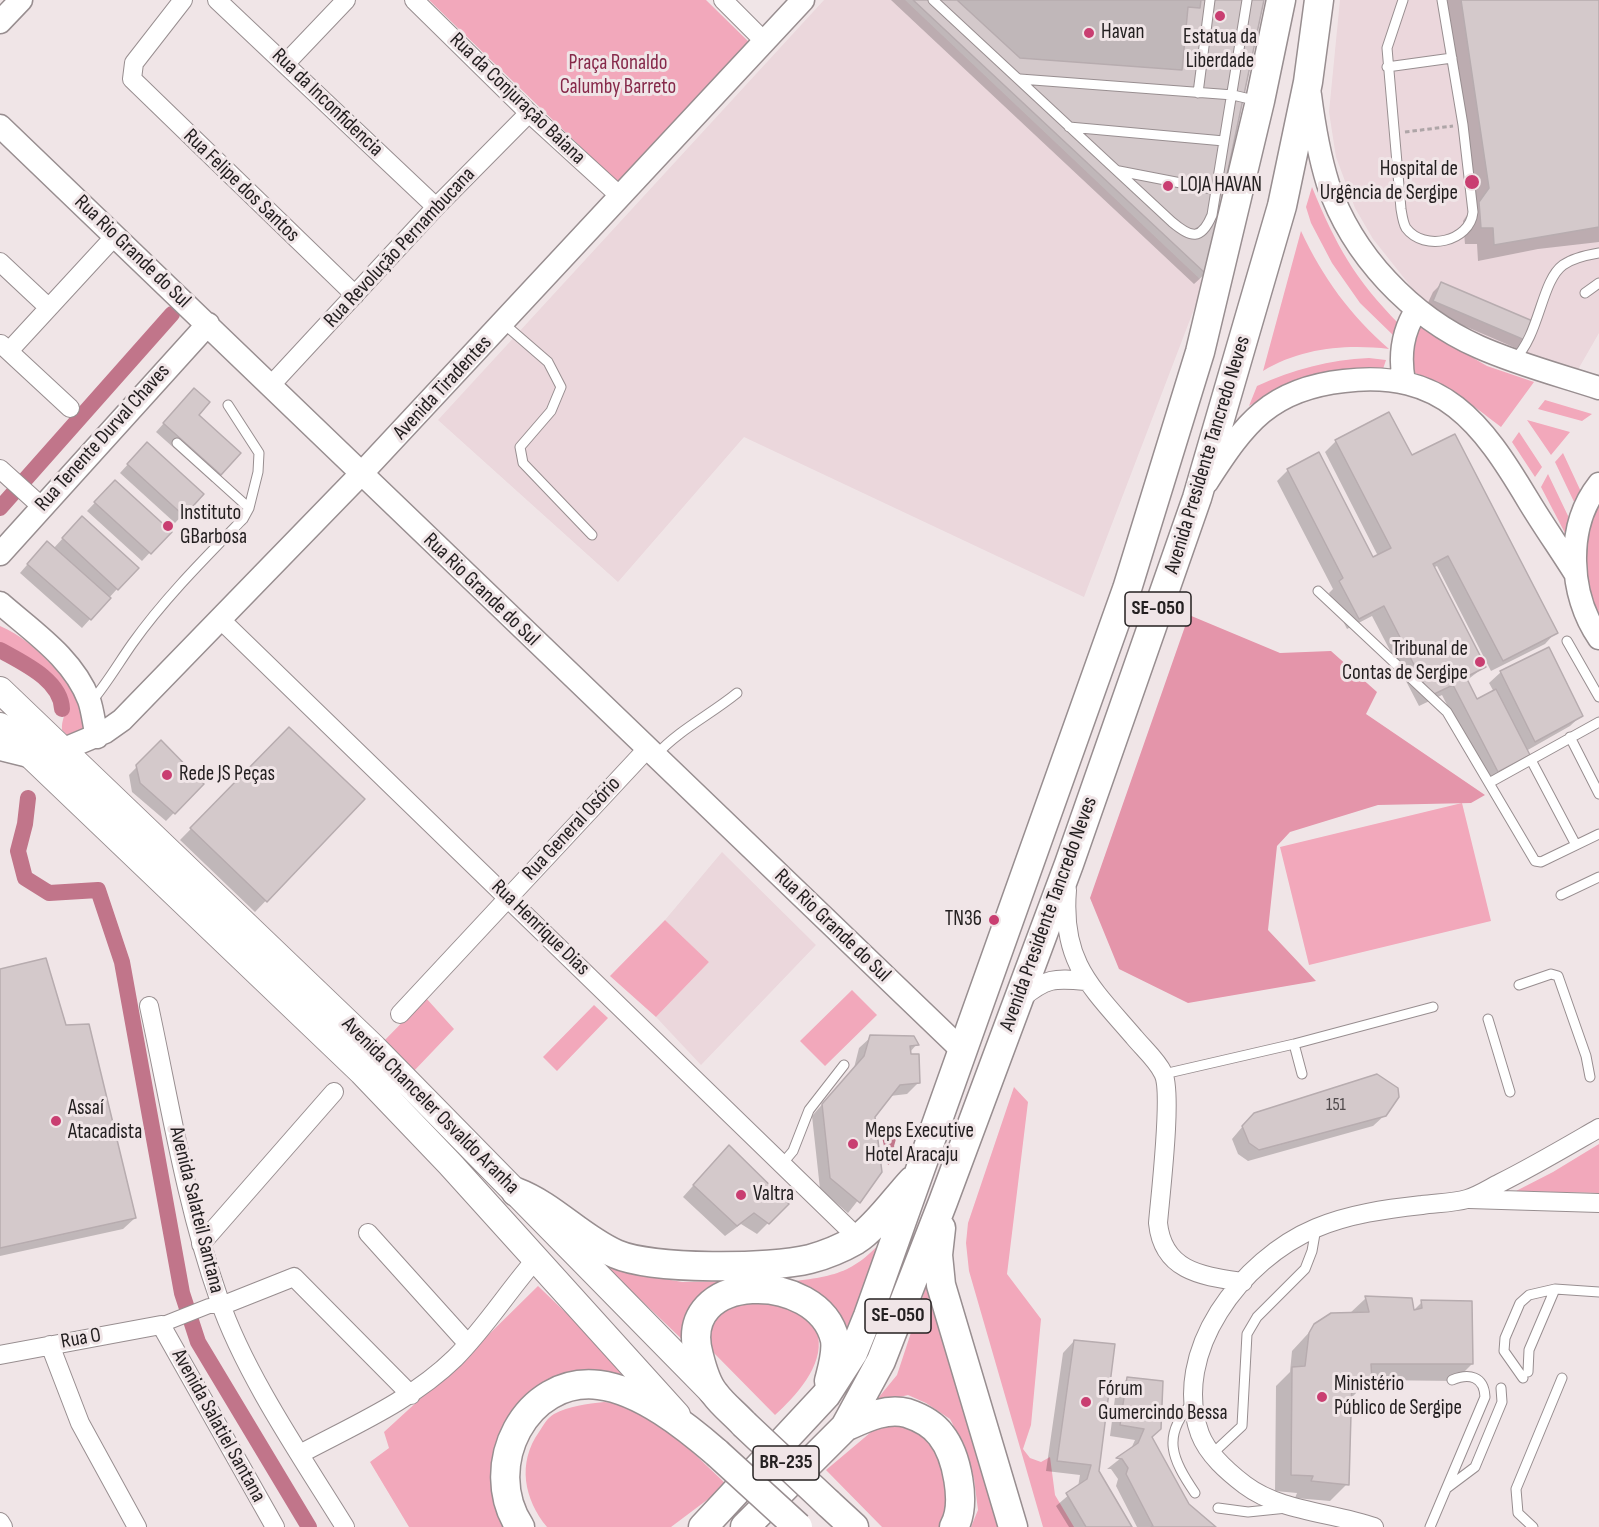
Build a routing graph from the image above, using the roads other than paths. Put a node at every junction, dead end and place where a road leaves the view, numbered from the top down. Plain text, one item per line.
1 (21, 0) edge
2 (183, 0) edge
3 (217, 0) edge
4 (345, 0) edge
5 (414, 0) edge
6 (723, 0) edge
7 (803, 0) edge
8 (933, 0) edge
9 (1210, 0) edge
10 (1247, 0) edge
11 (1281, 0) edge
12 (1319, 0) edge
13 (1402, 0) edge
14 (1442, 0) edge
15 (0, 22) edge
16 (765, 42) junction
17 (1452, 58) junction
18 (286, 63) junction
19 (1387, 67) junction
20 (1020, 79) junction
21 (1308, 82) junction
22 (1197, 93) junction
23 (1233, 95) junction
24 (1260, 101) junction
25 (529, 113) junction
26 (0, 126) edge
27 (1069, 127) junction
28 (1224, 141) junction
29 (1119, 171) junction
30 (1217, 190) junction
31 (621, 197) junction
32 (436, 207) junction
33 (116, 236) junction
34 (1599, 253) edge
35 (0, 262) edge
36 (1599, 283) edge
37 (1585, 293) dead end
38 (355, 295) junction
39 (48, 307) junction
40 (1417, 309) junction
41 (503, 323) junction
42 (208, 324) junction
43 (4, 347) edge
44 (1514, 360) junction
45 (1404, 381) junction
46 (272, 384) junction
47 (1599, 388) edge
48 (228, 405) dead end
49 (70, 408) dead end
50 (177, 443) dead end
51 (5, 474) edge
52 (362, 474) junction
53 (1599, 484) edge
54 (1197, 498) junction
55 (33, 499) junction
56 (249, 508) junction
57 (592, 535) dead end
58 (0, 554) edge
59 (1575, 573) junction
60 (1318, 591) dead end
61 (0, 603) edge
62 (220, 619) junction
63 (1599, 638) edge
64 (1567, 641) dead end
65 (0, 690) edge
66 (737, 693) dead end
67 (1599, 697) edge
68 (90, 703) junction
69 (1599, 722) edge
70 (0, 726) edge
71 (97, 737) junction
72 (1570, 737) junction
73 (0, 749) edge
74 (62, 750) junction
75 (651, 753) junction
76 (33, 757) junction
77 (1531, 760) junction
78 (1489, 783) junction
79 (1599, 794) edge
80 (1599, 834) edge
81 (1576, 845) junction
82 (1070, 864) junction
83 (1599, 877) edge
84 (1561, 895) dead end
85 (508, 897) junction
86 (1086, 981) junction
87 (1520, 985) dead end
88 (1016, 1003) junction
89 (149, 1006) dead end
90 (1433, 1007) dead end
91 (400, 1014) dead end
92 (1488, 1019) dead end
93 (1294, 1044) junction
94 (964, 1052) junction
95 (844, 1065) dead end
96 (1164, 1074) junction
97 (1302, 1074) dead end
98 (1590, 1077) dead end
99 (334, 1092) dead end
100 (1510, 1092) dead end
101 (1599, 1128) edge
102 (782, 1164) junction
103 (920, 1172) junction
104 (516, 1192) junction
105 (1468, 1199) junction
106 (943, 1202) junction
107 (1599, 1203) edge
108 (1316, 1228) junction
109 (368, 1233) dead end
110 (858, 1238) junction
111 (201, 1244) junction
112 (536, 1259) junction
113 (1242, 1282) junction
114 (1555, 1289) junction
115 (1599, 1292) edge
116 (215, 1306) junction
117 (169, 1322) junction
118 (468, 1344) junction
119 (50, 1345) junction
120 (0, 1355) edge
121 (1562, 1378) dead end
122 (1452, 1380) dead end
123 (1501, 1388) dead end
124 (714, 1394) junction
125 (411, 1395) junction
126 (826, 1395) junction
127 (1192, 1403) junction
128 (687, 1427) junction
129 (845, 1427) junction
130 (300, 1454) junction
131 (1212, 1454) junction
132 (1447, 1488) junction
133 (1195, 1493) dead end
134 (1294, 1507) junction
135 (1218, 1508) dead end
136 (0, 1522) edge
137 (701, 1525) edge
138 (3, 1527) edge
139 (137, 1527) edge
140 (275, 1527) edge
141 (345, 1527) edge
142 (520, 1527) edge
143 (745, 1527) edge
144 (798, 1527) edge
145 (855, 1527) edge
146 (954, 1527) edge
147 (1013, 1527) edge
148 (1374, 1527) edge
149 (1430, 1527) edge
150 (1533, 1527) edge

1 - 15 street
2 - 38 street, Rua Felipe dos Santos
3 - 18 street, Rua da Inconfidencia
4 - 18 street
5 - 25 street, Rua da Conjuração Baiana
6 - 16 street
7 - 16 street, Avenida Tiradentes
8 - 20 lane
9 - 22 lane
10 - 23 lane
11 - 24 main road, Avenida Presidente Tancredo Neves / SE-050
12 - 21 main road, Avenida Presidente Tancredo Neves / SE-050
13 - 19 lane
14 - 17 lane
16 - 31 street, Avenida Tiradentes
17 - 19 lane
17 - 19 lane
18 - 32 street, Rua da Inconfidencia
20 - 22 lane
20 - 27 lane
21 - 40 street
21 - 54 main road, Avenida Presidente Tancredo Neves / SE-050
22 - 23 lane
23 - 24 lane
23 - 28 lane
24 - 94 main road, Avenida Presidente Tancredo Neves / SE-050
25 - 31 street, Rua da Conjuração Baiana
25 - 32 street, Rua Revolução Pernambucana
26 - 33 street, Rua Rio Grande do Sul
27 - 28 lane
27 - 29 lane
28 - 30 lane
29 - 30 lane
29 - 30 lane
31 - 41 street, Avenida Tiradentes
32 - 38 street, Rua Revolução Pernambucana
33 - 39 street
33 - 42 street, Rua Rio Grande do Sul
34 - 44 lane
35 - 39 street
36 - 37 lane
38 - 46 street, Rua Revolução Pernambucana
39 - 43 street
40 - 44 street
40 - 45 street
41 - 52 street, Avenida Tiradentes
41 - 57 lane
42 - 46 street, Rua Rio Grande do Sul
42 - 55 street, Rua Tenente Durval Chaves
43 - 49 street
44 - 47 street
45 - 54 street
45 - 59 street
46 - 52 street, Rua Rio Grande do Sul
48 - 56 lane
50 - 56 lane
51 - 55 street
52 - 62 street, Avenida Tiradentes
52 - 75 street, Rua Rio Grande do Sul
53 - 59 street
54 - 82 main road, Avenida Presidente Tancredo Neves / SE-050
55 - 58 street, Rua Tenente Durval Chaves
56 - 68 lane
59 - 63 street
60 - 78 lane
61 - 68 street
62 - 71 street, Avenida Tiradentes
62 - 85 street, Rua Henrique Dias
64 - 67 lane
65 - 74 main road, Avenida Chanceler Osvaldo Aranha / BR-235
66 - 75 lane
68 - 71 street
69 - 72 lane
70 - 76 main road, Avenida Chanceler Osvaldo Aranha / BR-235
71 - 74 street, Avenida Tiradentes
72 - 77 lane
72 - 79 lane
73 - 76 street
74 - 104 main road, Avenida Chanceler Osvaldo Aranha / BR-235
75 - 85 street, Rua General Osório
75 - 94 street, Rua Rio Grande do Sul
76 - 112 main road, Avenida Chanceler Osvaldo Aranha / BR-235
77 - 78 lane
77 - 81 lane
78 - 81 lane
80 - 81 lane
82 - 86 street
82 - 88 main road, Avenida Presidente Tancredo Neves / SE-050
83 - 84 lane
85 - 91 street, Rua General Osório
85 - 102 street, Rua Henrique Dias
86 - 88 street
86 - 96 street
87 - 98 lane
88 - 106 main road, Avenida Presidente Tancredo Neves / SE-050
89 - 111 street, Avenida Salateil Santana
90 - 93 lane
92 - 100 lane
93 - 96 lane
93 - 97 lane
94 - 103 main road, Avenida Presidente Tancredo Neves / SE-050
95 - 102 lane
96 - 113 street
99 - 111 street
101 - 105 street
102 - 110 street, Rua Henrique Dias
103 - 110 main road
103 - 126 main road, SE-050
104 - 110 main road
104 - 124 main road, Avenida Chanceler Osvaldo Aranha / BR-235
105 - 107 street
105 - 108 street
106 - 129 main road, SE-050
106 - 147 main road
108 - 113 street
108 - 131 lane
109 - 118 street
111 - 116 street, Avenida Salateil Santana
112 - 118 street
112 - 128 main road, Avenida Chanceler Osvaldo Aranha / BR-235
113 - 127 street
114 - 114 lane
114 - 115 lane
116 - 117 street
116 - 125 street
116 - 130 street, Avenida Salateil Santana
117 - 119 street, Rua O
117 - 140 street, Avenida Salatiel Santana
118 - 125 street
119 - 120 street, Rua O
119 - 139 street
121 - 150 lane
122 - 132 lane
123 - 132 lane
124 - 126 main road
124 - 145 main road, Avenida Chanceler Osvaldo Aranha / BR-235, bridge
125 - 130 street
126 - 137 main road, SE-050
127 - 131 street
127 - 133 lane
128 - 142 main road
128 - 144 main road, Avenida Chanceler Osvaldo Aranha / BR-235, bridge
129 - 143 main road, SE-050
129 - 146 main road
130 - 141 street, Avenida Salateil Santana
131 - 134 street
132 - 149 lane
134 - 135 lane
134 - 148 street
136 - 138 street

